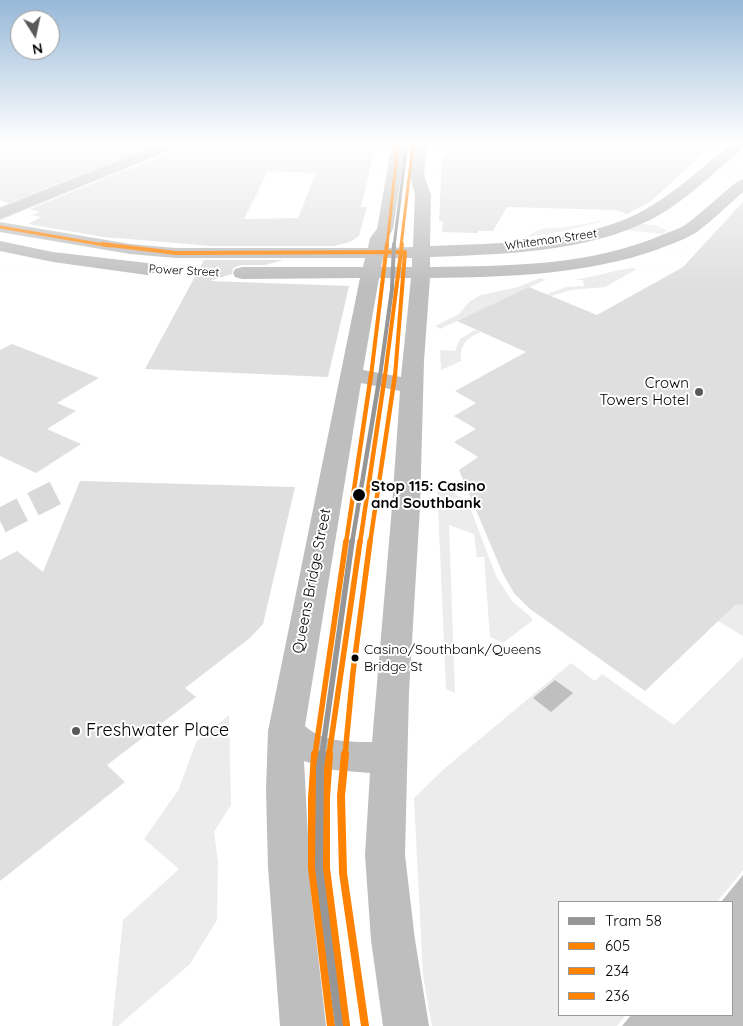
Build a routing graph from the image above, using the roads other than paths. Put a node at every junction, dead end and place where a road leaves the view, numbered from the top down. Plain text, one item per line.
1 (57, 191) edge
2 (391, 191) edge
3 (422, 191) edge
4 (682, 191) edge
5 (735, 191) edge
6 (0, 214) edge
7 (0, 227) edge
8 (0, 246) edge
9 (422, 252) junction
10 (372, 263) junction
11 (162, 271) dead end
12 (421, 272) junction
13 (228, 273) dead end
14 (350, 375) junction
15 (412, 384) junction
16 (286, 732) junction
17 (390, 757) junction
18 (303, 1026) edge
19 (406, 1026) edge

1 - 6 street
2 - 10 street, Queens Bridge Street
3 - 9 street
4 - 9 street, Whiteman Street
5 - 12 street, Whiteman Street
7 - 10 street, Power Street
8 - 11 street, Power Street
9 - 10 street, Whiteman Street
9 - 12 street
10 - 12 street, Whiteman Street
10 - 13 street, Power Street
10 - 14 street, Queens Bridge Street
12 - 15 street
14 - 15 street
14 - 16 street, Queens Bridge Street
15 - 17 street
16 - 17 street
16 - 18 street, Queens Bridge Street
17 - 19 street

